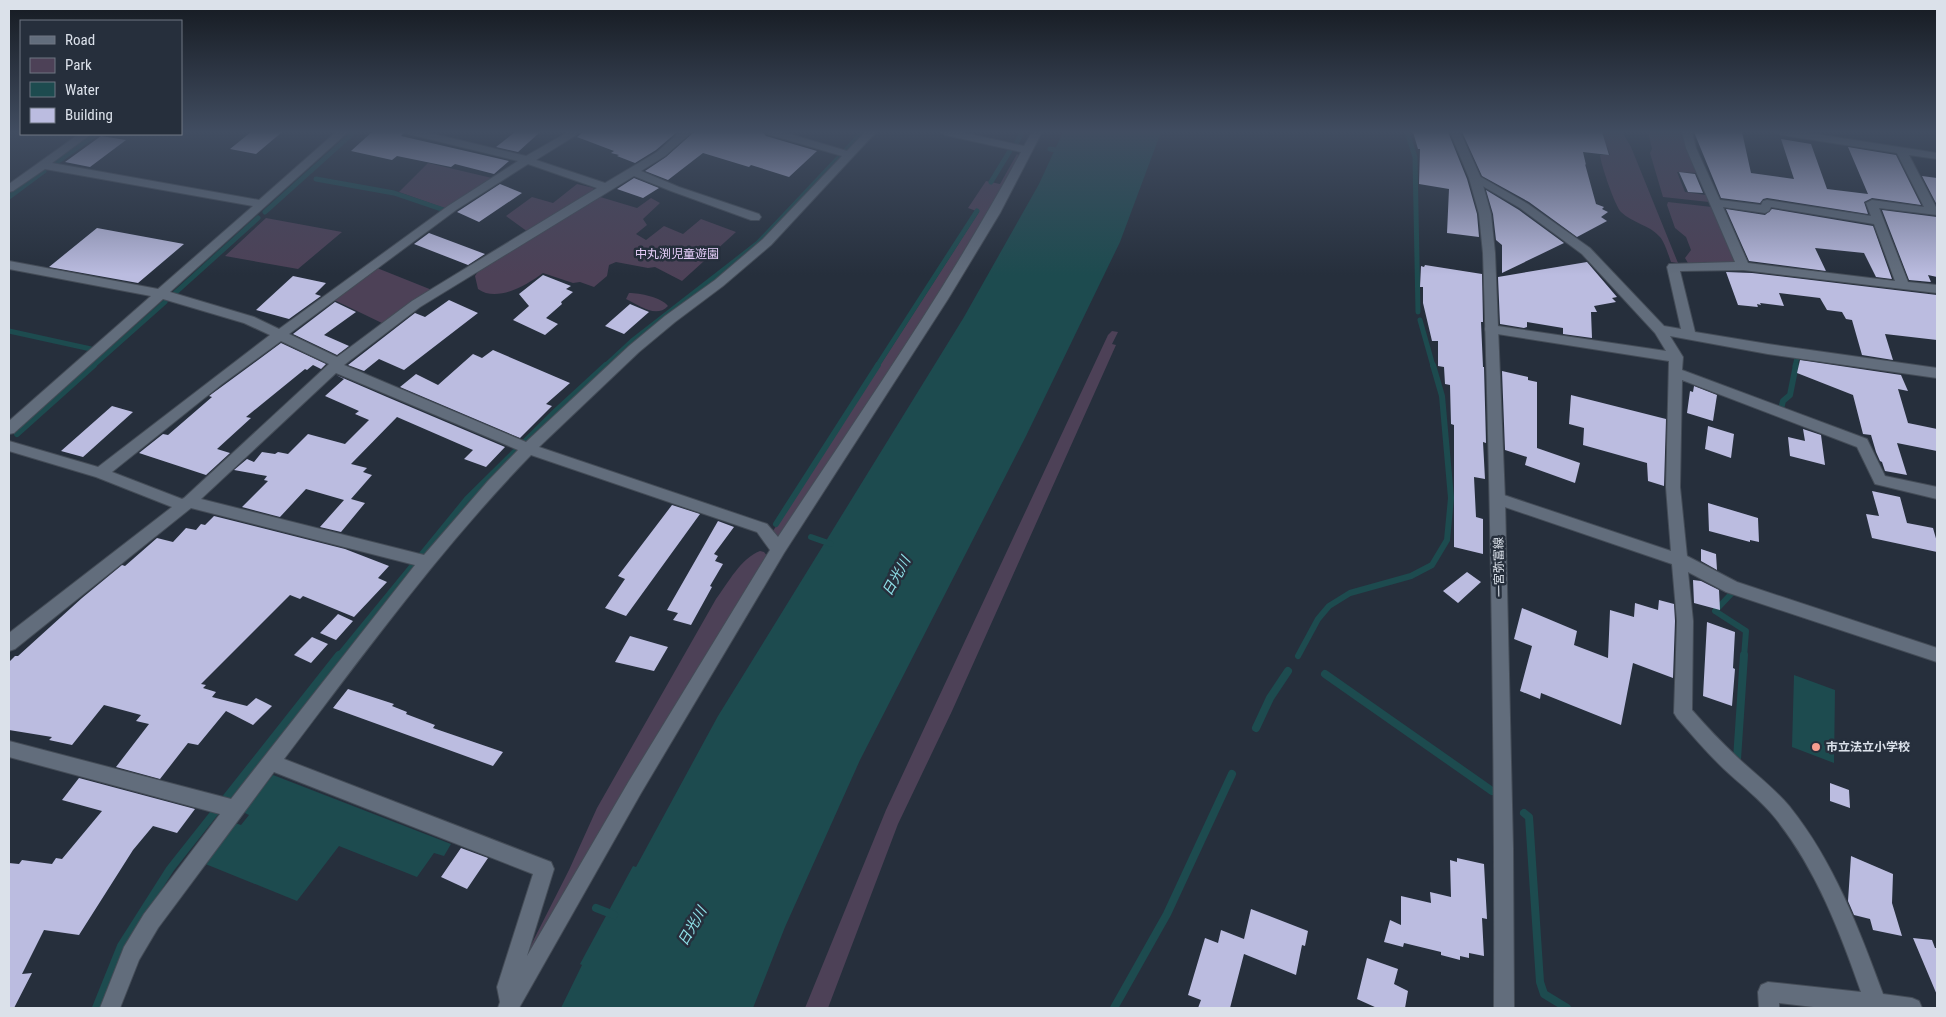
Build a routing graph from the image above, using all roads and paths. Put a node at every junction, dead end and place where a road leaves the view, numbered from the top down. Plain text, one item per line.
1 (22, 179) edge
2 (128, 179) edge
3 (290, 179) edge
4 (495, 179) edge
5 (583, 179) edge
6 (617, 179) edge
7 (652, 179) edge
8 (821, 179) edge
9 (1011, 179) edge
10 (1475, 179) edge
11 (1478, 179) edge
12 (1705, 179) edge
13 (1917, 179) edge
14 (604, 187) junction
15 (9, 189) edge
16 (1715, 203) junction
17 (262, 204) junction
18 (1934, 211) edge
19 (755, 217) dead end
20 (1879, 221) junction
21 (9, 265) edge
22 (1743, 266) junction
23 (1903, 286) junction
24 (1937, 289) edge
25 (161, 294) junction
26 (1491, 329) junction
27 (1660, 330) junction
28 (1689, 334) junction
29 (278, 335) junction
30 (1676, 357) junction
31 (336, 365) junction
32 (1676, 373) junction
33 (1937, 373) edge
34 (12, 423) edge
35 (9, 446) edge
36 (524, 447) junction
37 (100, 473) junction
38 (1937, 493) edge
39 (1498, 499) junction
40 (187, 504) junction
41 (779, 549) junction
42 (420, 560) junction
43 (1680, 560) junction
44 (10, 640) edge
45 (1937, 655) edge
46 (9, 749) edge
47 (270, 762) junction
48 (227, 806) junction
49 (1876, 1004) junction
50 (509, 1005) edge
51 (110, 1008) edge
52 (1504, 1008) edge
53 (1769, 1008) edge
54 (1912, 1008) edge

1 - 15 street
2 - 17 street
3 - 17 street
4 - 29 street
5 - 14 street
6 - 14 street
7 - 19 street
8 - 36 street
9 - 41 street
10 - 26 street, 一宮弥富線
11 - 27 street
12 - 16 street
13 - 18 street
14 - 31 street
16 - 20 street
16 - 22 street
17 - 25 street
18 - 20 street
20 - 23 street
21 - 25 street
22 - 23 street
22 - 28 street
23 - 24 street
25 - 29 street
25 - 34 street
26 - 30 street
26 - 39 street, 一宮弥富線
27 - 28 street
27 - 30 street
28 - 33 street
29 - 31 street
29 - 37 street
30 - 32 street
31 - 36 street
31 - 40 street
32 - 38 street
32 - 43 street
35 - 37 street
36 - 41 street
36 - 42 street
37 - 40 street
39 - 43 street
39 - 52 street, 一宮弥富線
40 - 42 street
40 - 44 street
41 - 50 street
42 - 47 street
43 - 45 street
43 - 49 street
46 - 48 street
47 - 48 street
47 - 50 street
48 - 51 street
49 - 53 street
49 - 54 street

